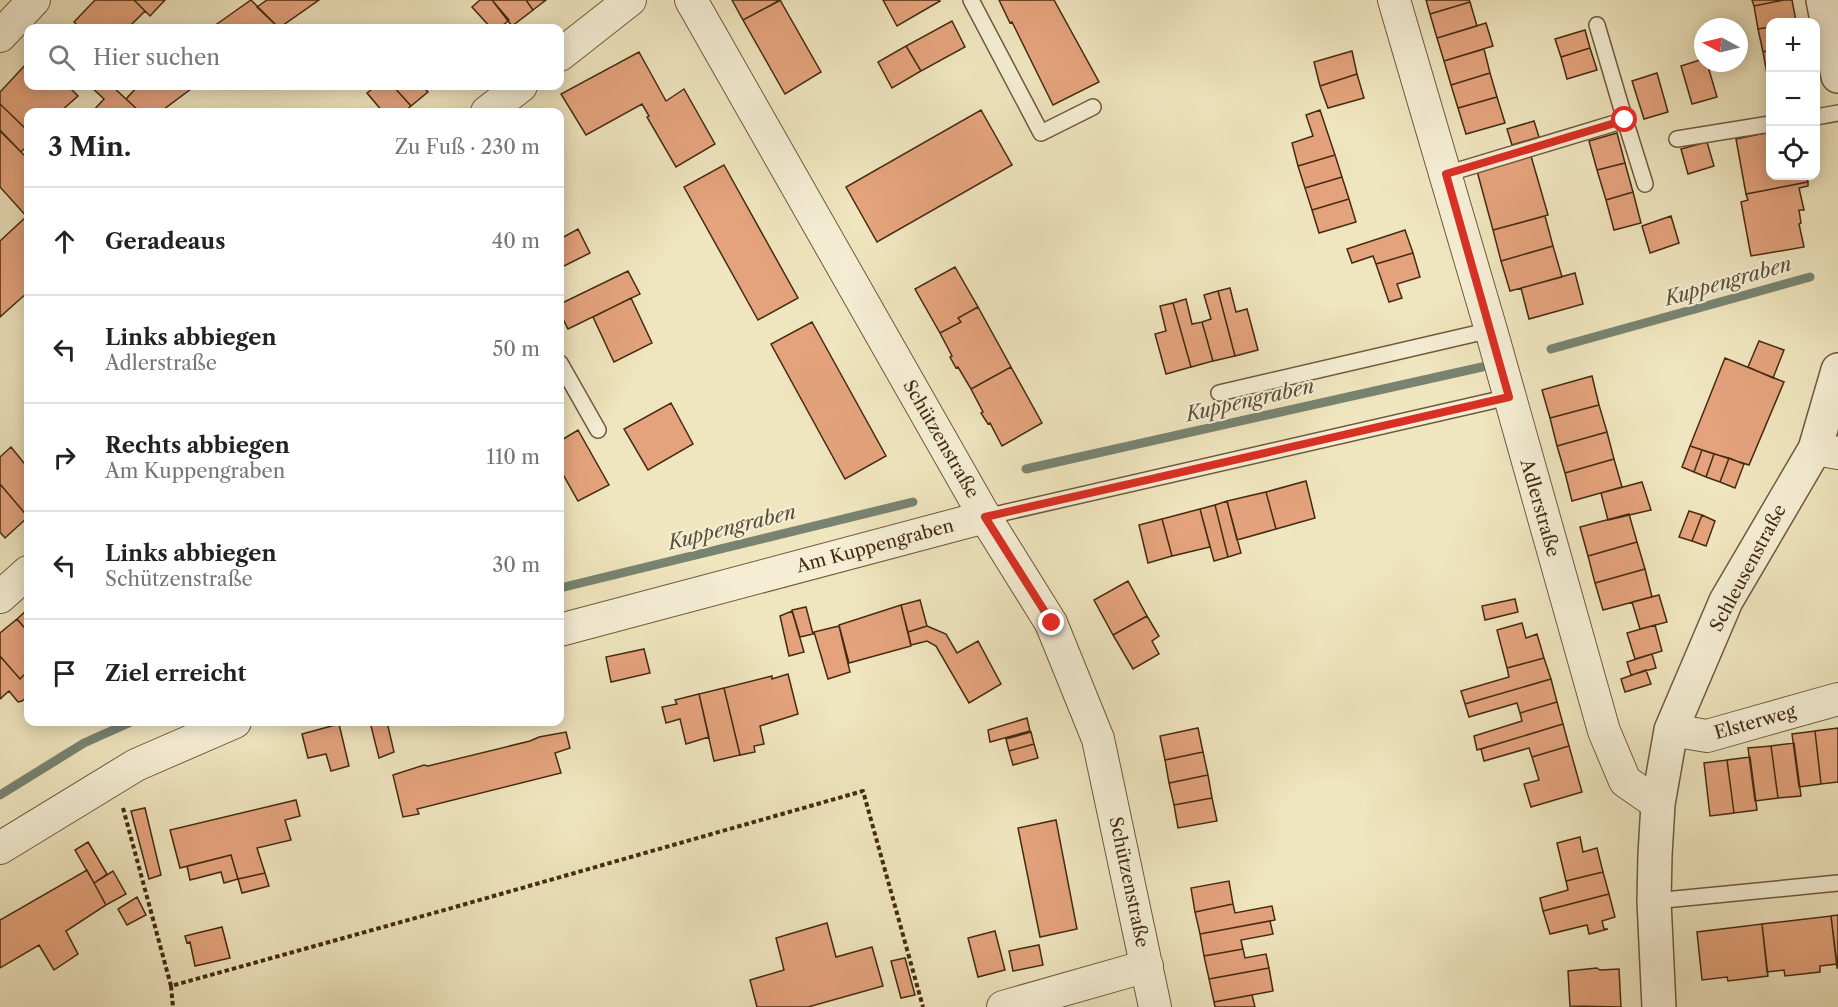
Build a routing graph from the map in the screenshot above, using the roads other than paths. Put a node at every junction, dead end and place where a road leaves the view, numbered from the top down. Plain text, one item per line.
1 (34, 0) edge
2 (630, 0) edge
3 (692, 0) edge
4 (971, 0) edge
5 (1394, 0) edge
6 (1823, 0) edge
7 (1597, 25) dead end
8 (1834, 31) edge
9 (0, 36) edge
10 (564, 52) edge
11 (1838, 76) edge
12 (516, 90) edge
13 (1093, 107) dead end
14 (492, 108) edge
15 (1838, 113) edge
16 (1820, 116) edge
17 (1625, 120) junction
18 (1766, 125) edge
19 (1677, 139) dead end
20 (1446, 174) junction
21 (1645, 184) dead end
22 (1491, 330) junction
23 (564, 370) edge
24 (1838, 370) edge
25 (1219, 393) dead end
26 (1509, 397) junction
27 (598, 430) dead end
28 (1826, 451) edge
29 (985, 517) junction
30 (24, 576) edge
31 (0, 597) edge
32 (564, 629) edge
33 (1838, 699) edge
34 (226, 726) edge
35 (1671, 730) junction
36 (1658, 804) junction
37 (0, 848) edge
38 (1838, 883) edge
39 (1654, 901) junction
40 (1147, 966) junction
41 (1002, 1007) edge
42 (1155, 1007) edge
43 (1659, 1007) edge

1 - 9 street
2 - 10 street
3 - 29 street, Schützenstraße
4 - 13 lane
5 - 20 street, Adlerstraße
6 - 8 street
7 - 17 lane
8 - 11 street
12 - 14 street
15 - 16 lane
17 - 20 lane
17 - 21 lane
18 - 19 lane
20 - 22 street, Adlerstraße
22 - 25 lane
22 - 26 street, Adlerstraße
23 - 27 lane
24 - 28 street, Schleusenstraße
26 - 29 lane, Am Kuppengraben
26 - 36 street, Adlerstraße
28 - 35 street, Schleusenstraße
29 - 32 street, Am Kuppengraben
29 - 40 street, Schützenstraße
30 - 31 street
33 - 35 street, Elsterweg
34 - 37 street
35 - 36 street, Schleusenstraße
36 - 39 street
38 - 39 lane
39 - 43 street
40 - 41 street
40 - 42 street, Schützenstraße

